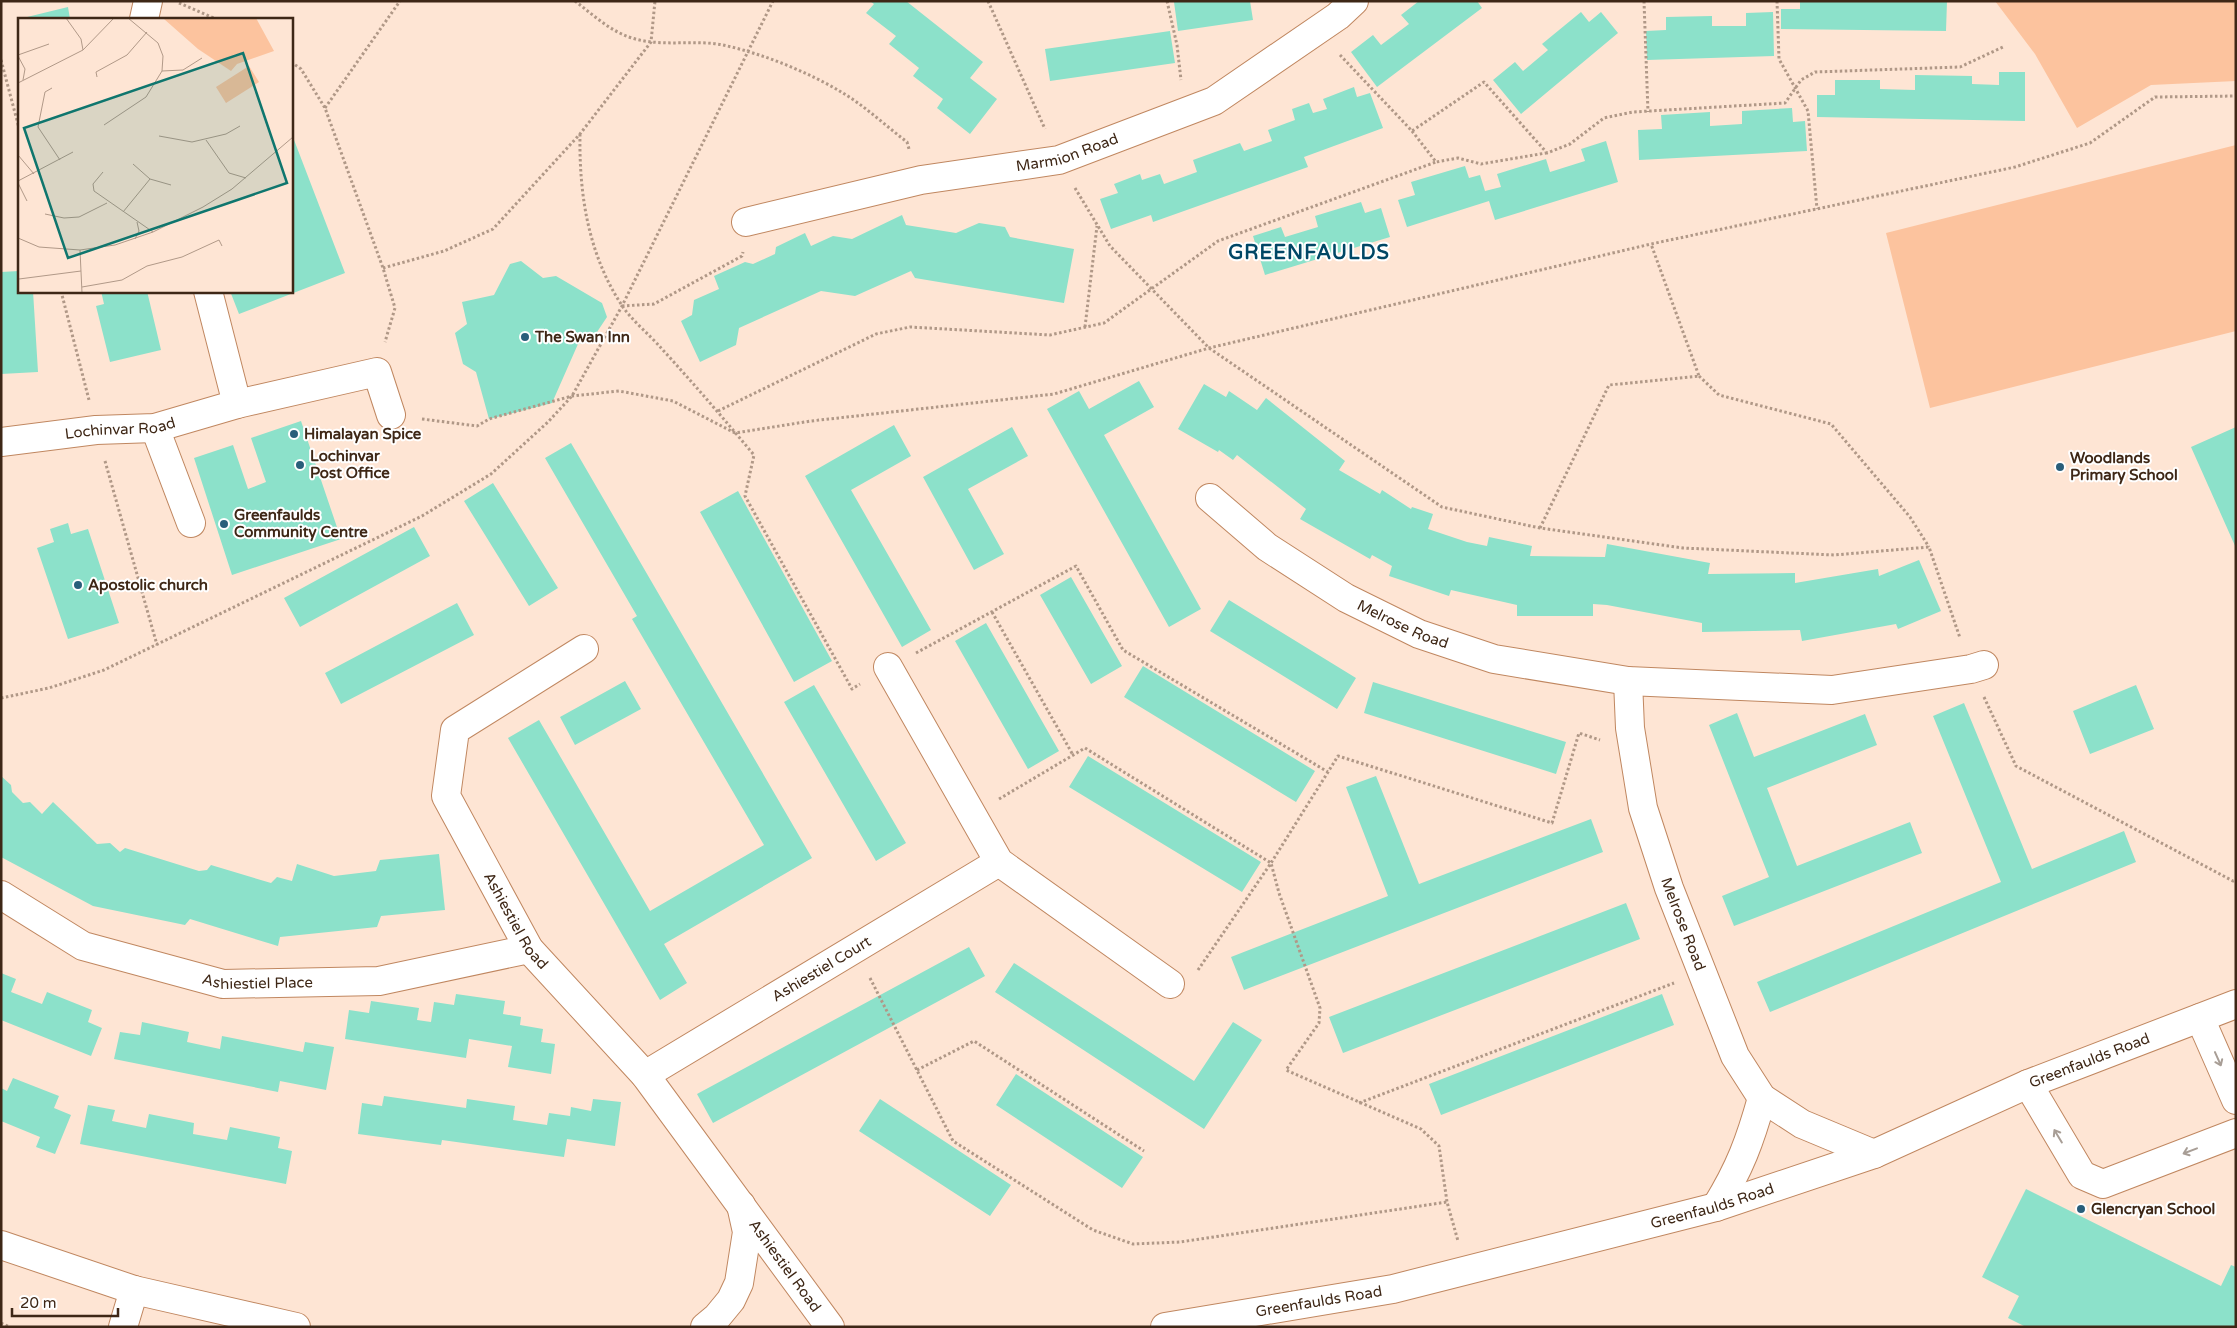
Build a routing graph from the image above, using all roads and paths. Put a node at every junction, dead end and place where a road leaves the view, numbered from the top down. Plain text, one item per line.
1 (148, 1) edge
2 (176, 1) edge
3 (400, 1) edge
4 (575, 1) edge
5 (655, 1) edge
6 (773, 1) edge
7 (988, 1) edge
8 (1167, 1) edge
9 (1354, 1) edge
10 (1644, 1) edge
11 (1777, 1) edge
12 (144, 18) edge
13 (214, 18) edge
14 (1317, 31) junction
15 (651, 42) junction
16 (2003, 47) dead end
17 (749, 53) junction
18 (1, 60) edge
19 (292, 63) edge
20 (1796, 88) junction
21 (2236, 96) edge
22 (325, 108) junction
23 (1185, 112) junction
24 (1648, 112) junction
25 (18, 124) edge
26 (1412, 131) junction
27 (580, 134) junction
28 (907, 142) dead end
29 (1547, 152) junction
30 (1059, 160) junction
31 (1436, 162) junction
32 (1817, 209) junction
33 (746, 222) joint
34 (1097, 225) junction
35 (1651, 244) junction
36 (383, 268) junction
37 (1152, 289) junction
38 (61, 292) edge
39 (208, 292) edge
40 (622, 306) junction
41 (1086, 327) junction
42 (1209, 348) junction
43 (377, 372) junction
44 (1699, 376) junction
45 (572, 396) junction
46 (237, 404) junction
47 (718, 411) junction
48 (391, 415) joint
49 (155, 428) junction
50 (96, 430) junction
51 (735, 433) junction
52 (1, 442) edge
53 (1210, 498) dead end
54 (191, 523) dead end
55 (1540, 528) junction
56 (1929, 547) junction
57 (992, 612) junction
58 (157, 645) junction
59 (584, 649) dead end
60 (888, 667) junction
61 (1978, 667) junction
62 (1628, 681) junction
63 (1, 698) edge
64 (1633, 750) junction
65 (1073, 755) junction
66 (1328, 772) junction
67 (972, 815) junction
68 (998, 862) junction
69 (1271, 863) junction
70 (2236, 880) edge
71 (1, 895) edge
72 (855, 948) junction
73 (530, 949) junction
74 (1702, 973) junction
75 (1170, 984) joint
76 (2236, 1004) edge
77 (2200, 1018) junction
78 (917, 1070) junction
79 (645, 1075) junction
80 (2028, 1084) junction
81 (1762, 1098) junction
82 (2236, 1100) edge
83 (1358, 1103) junction
84 (2236, 1133) edge
85 (1144, 1151) dead end
86 (1874, 1154) junction
87 (1448, 1202) junction
88 (740, 1204) junction
89 (1716, 1207) junction
90 (1, 1245) edge
91 (1466, 1270) junction
92 (134, 1290) junction
93 (1, 1323) edge
94 (10, 1327) edge
95 (123, 1327) edge
96 (296, 1327) edge
97 (704, 1327) edge
98 (830, 1327) edge
99 (1165, 1327) edge

1 - 12 street
2 - 13 path
3 - 22 path
4 - 15 path
5 - 15 path
6 - 17 path
7 - 30 path
8 - 23 path
9 - 14 street, Marmion Road
10 - 24 path
11 - 20 path
14 - 23 street, Marmion Road
14 - 26 path
15 - 17 path
15 - 27 path
16 - 20 path
17 - 28 path
17 - 40 path
18 - 25 path
19 - 22 path
20 - 24 path
20 - 32 path
21 - 32 path
22 - 36 path
23 - 30 street, Marmion Road
24 - 29 path
26 - 29 path
26 - 31 path
27 - 36 path
27 - 40 path
29 - 31 path
30 - 33 street, Marmion Road
30 - 34 path
31 - 37 path
32 - 35 path
33 - 40 path
34 - 37 path
34 - 41 path
35 - 42 path
35 - 44 path
36 - 43 path
37 - 41 path
37 - 42 path
38 - 50 path
39 - 46 street
40 - 45 path
40 - 47 path
41 - 47 path
42 - 51 path
42 - 55 path
43 - 46 street, Lochinvar Road
43 - 48 street
44 - 55 path
44 - 56 path
45 - 48 path
45 - 51 path
45 - 58 path
46 - 49 street, Lochinvar Road
47 - 51 path
49 - 50 street, Lochinvar Road
49 - 54 street
50 - 52 street, Lochinvar Road
50 - 58 path
51 - 60 path
53 - 62 street, Melrose Road
55 - 56 path
56 - 61 path
57 - 60 path
57 - 65 path
57 - 66 path
58 - 63 path
59 - 73 street, Ashiestiel Road
60 - 67 street
61 - 62 street, Melrose Road
61 - 70 path
62 - 64 street, Melrose Road
64 - 66 path
64 - 74 street, Melrose Road
65 - 67 path
65 - 69 path
66 - 69 path
67 - 68 street
68 - 72 street, Ashiestiel Court
68 - 75 street
69 - 75 path
69 - 83 path
71 - 73 street, Ashiestiel Place
72 - 78 path
72 - 79 street, Ashiestiel Court
73 - 79 street, Ashiestiel Road
74 - 81 street, Melrose Road
74 - 83 path
76 - 77 street, Greenfaulds Road
77 - 80 street, Greenfaulds Road
77 -> 82 street
78 - 85 path
78 - 87 path
79 - 88 street, Ashiestiel Road
84 -> 80 street
80 - 86 street, Greenfaulds Road
81 - 86 street, Melrose Road
81 - 89 street
83 - 87 path
86 - 89 street, Greenfaulds Road
87 - 91 path
88 - 97 street, Ashiestiel Road
88 - 98 street, Ashiestiel Road
89 - 91 street, Greenfaulds Road
90 - 92 street
91 - 99 street, Greenfaulds Road
92 - 95 street
92 - 96 street
93 - 94 path

